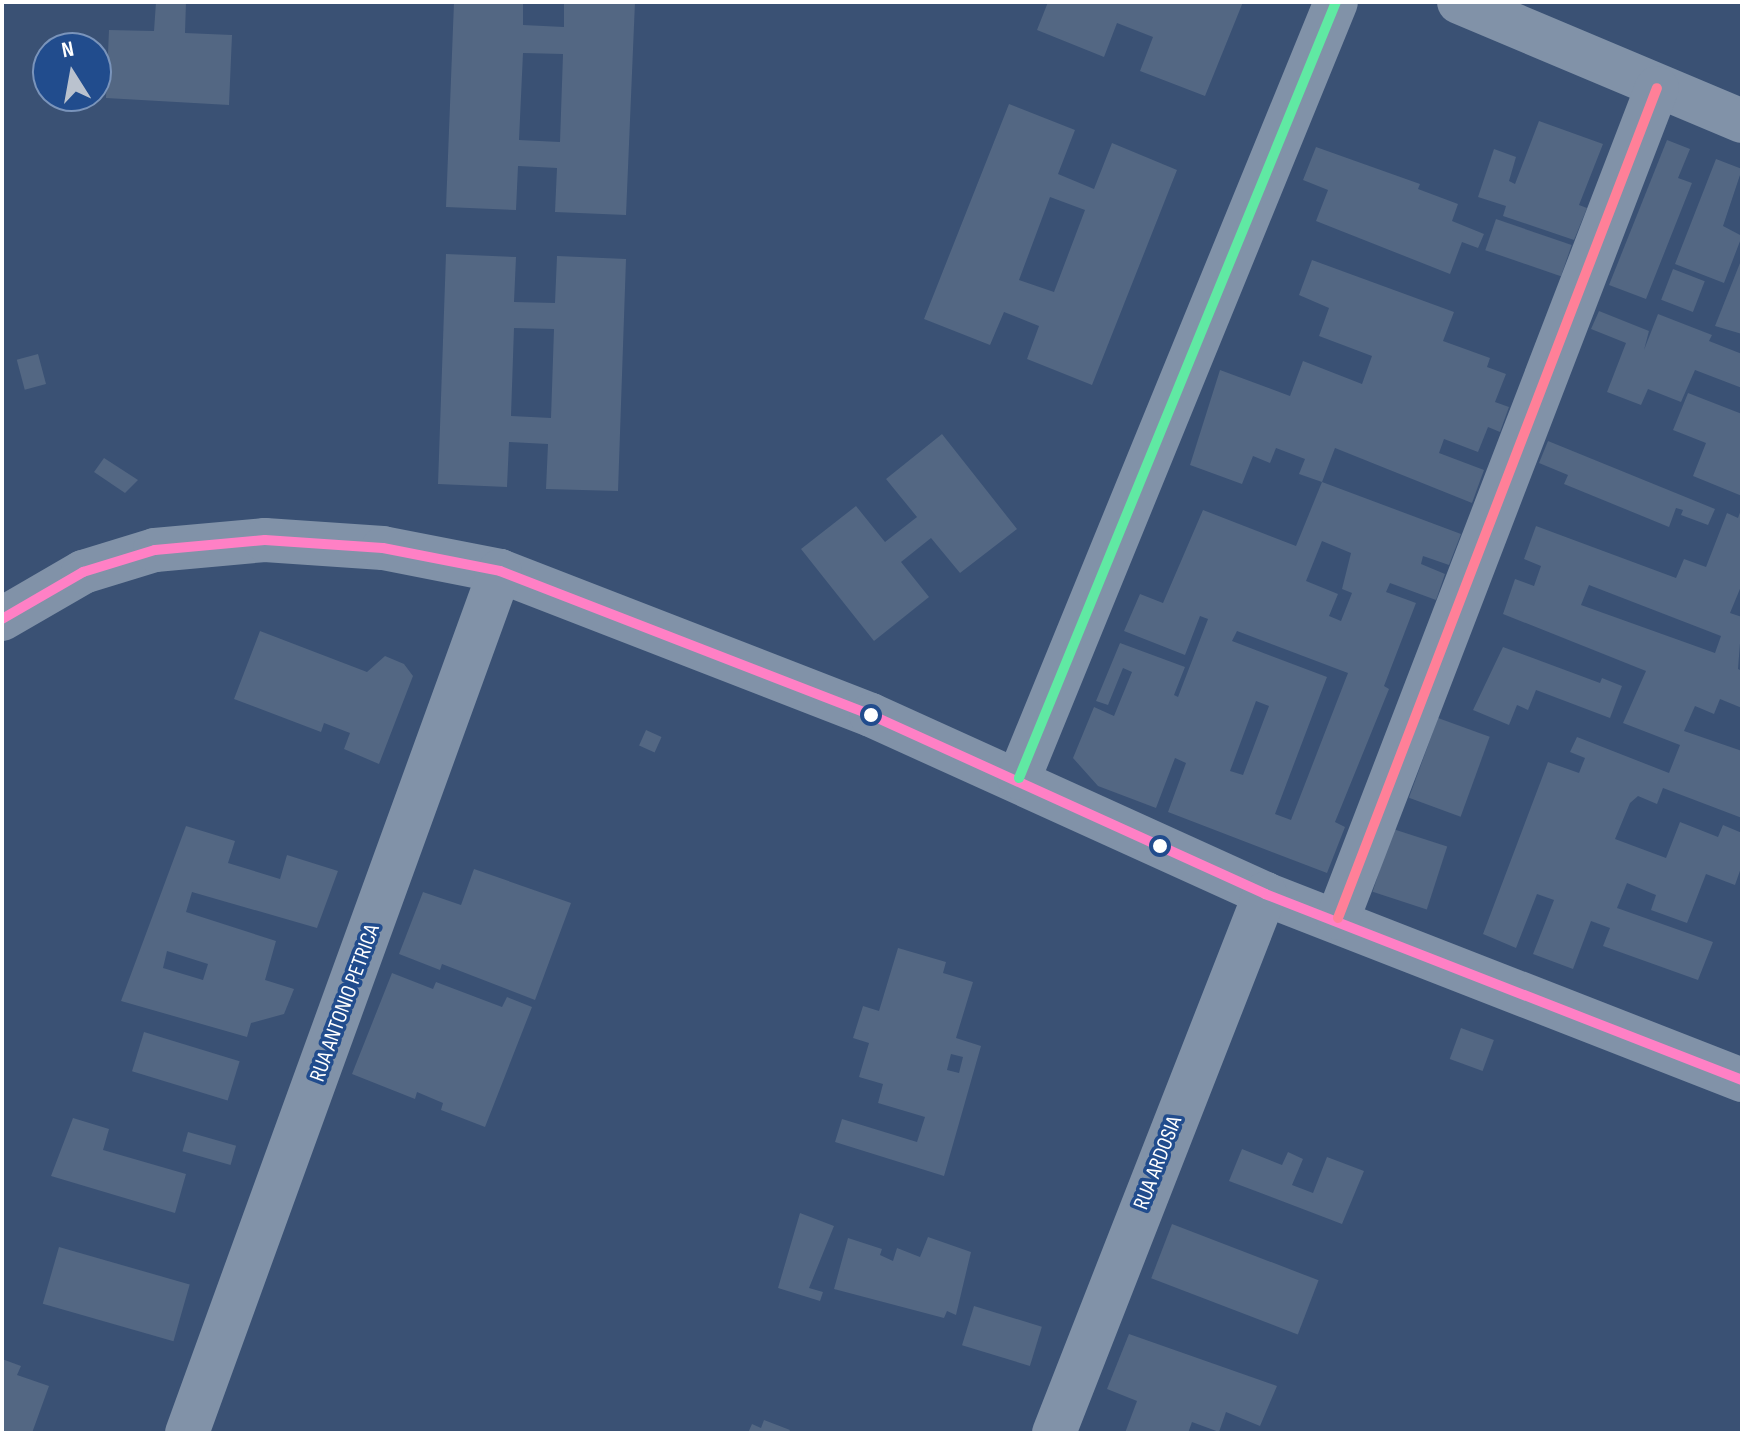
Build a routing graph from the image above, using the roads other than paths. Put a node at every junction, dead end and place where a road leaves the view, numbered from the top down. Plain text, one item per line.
1 (1336, 2) edge
2 (1459, 2) edge
3 (1657, 88) junction
4 (1742, 121) edge
5 (500, 571) junction
6 (2, 619) edge
7 (1019, 778) junction
8 (1265, 894) junction
9 (1338, 918) junction
10 (1742, 1080) edge
11 (187, 1433) edge
12 (1054, 1433) edge

1 - 7 street
2 - 3 street
3 - 4 street
3 - 9 street
5 - 6 street
5 - 7 street
5 - 11 street, RUA ANTONIO PETRICA
7 - 8 street
8 - 9 street
8 - 12 street, RUA ARDOSIA
9 - 10 street

